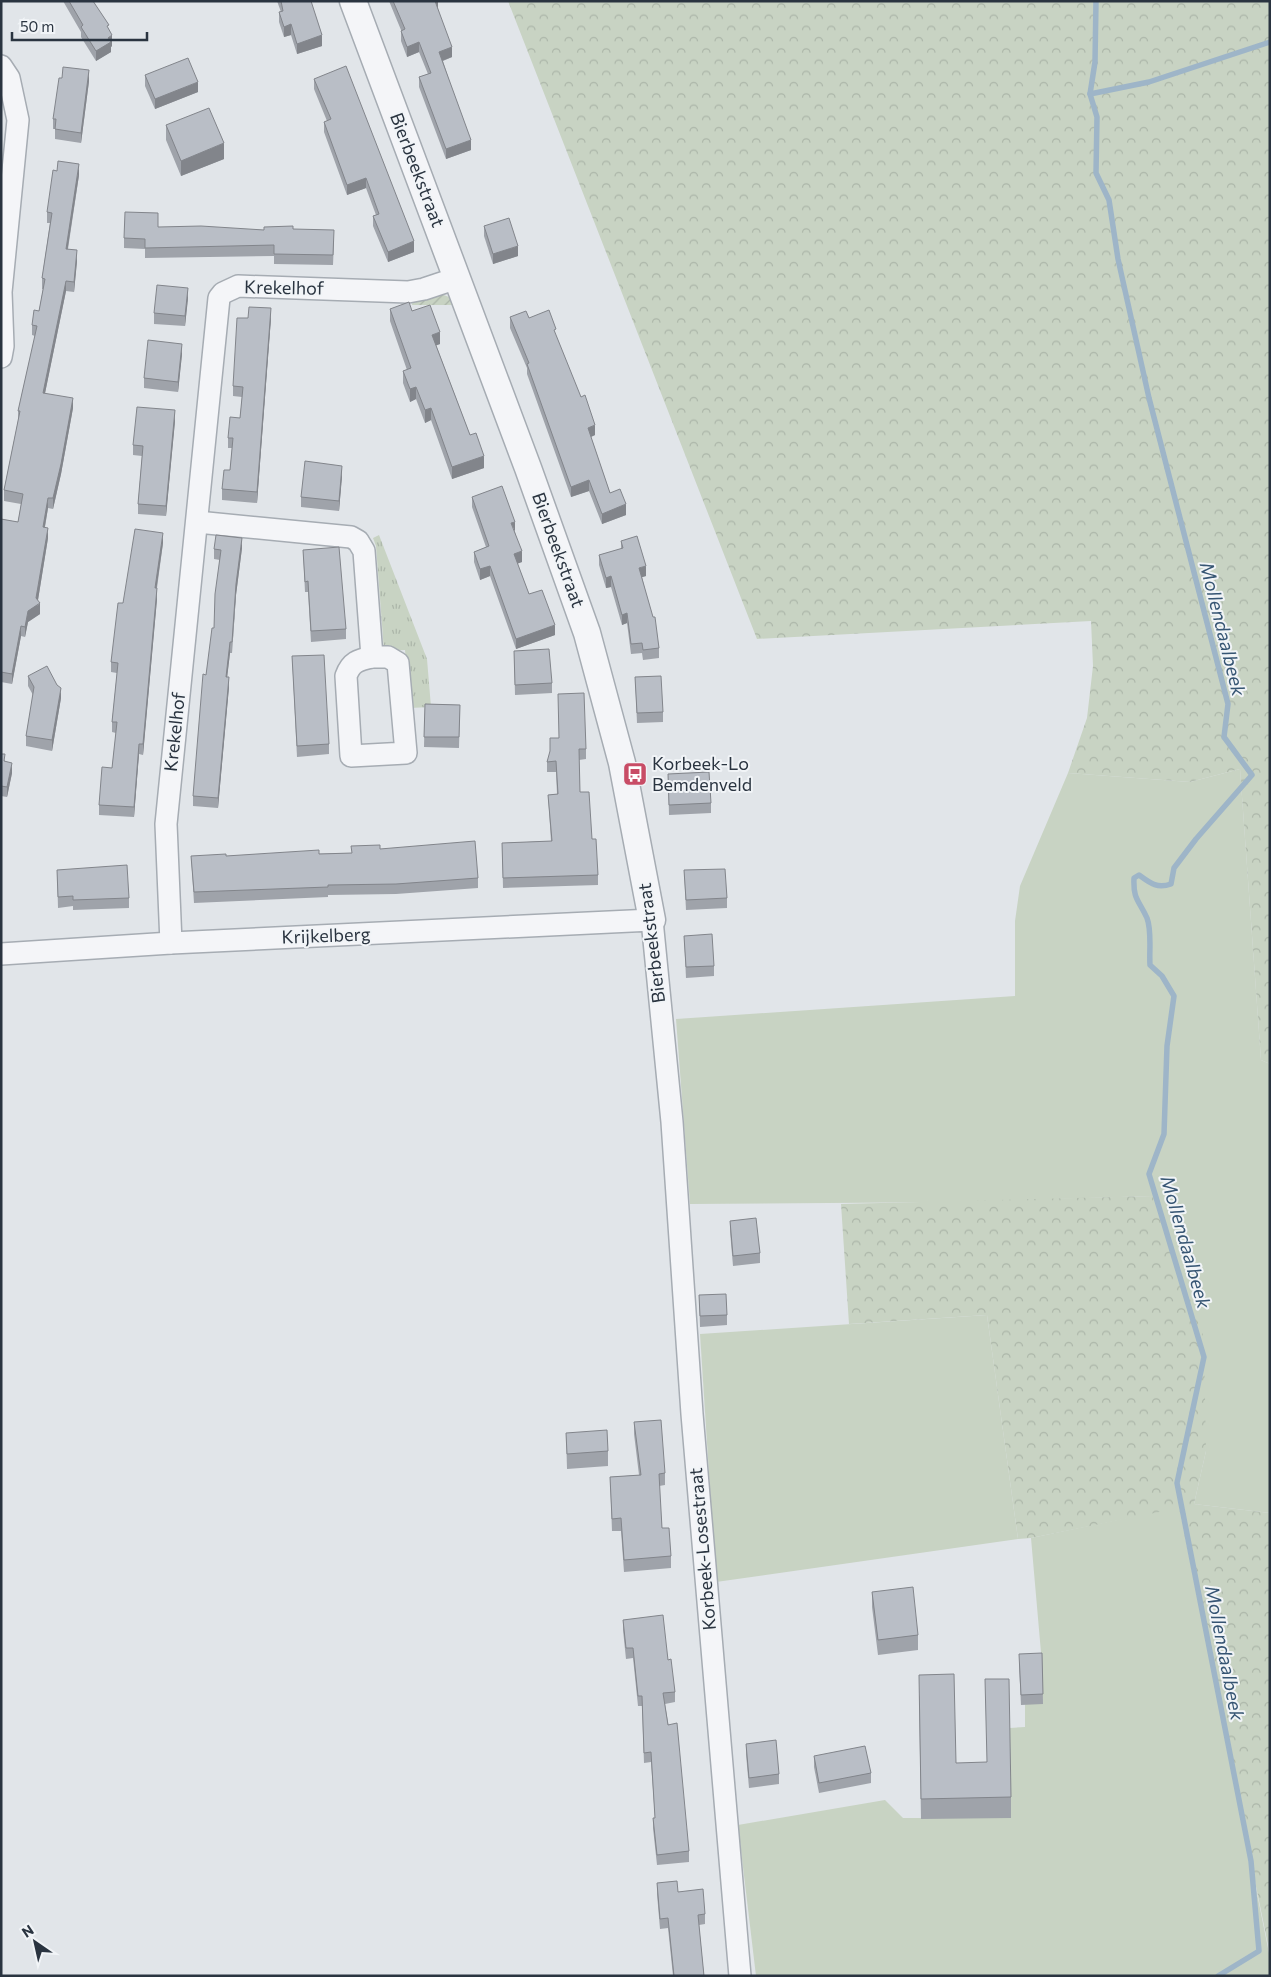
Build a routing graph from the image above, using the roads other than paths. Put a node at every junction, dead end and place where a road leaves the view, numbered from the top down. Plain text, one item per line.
1 (353, 1) edge
2 (1, 66) edge
3 (457, 278) junction
4 (1, 357) edge
5 (197, 522) junction
6 (372, 657) junction
7 (652, 920) junction
8 (171, 943) junction
9 (1, 954) edge
10 (672, 1122) joint
11 (740, 1976) edge

1 - 3 street, Bierbeekstraat
2 - 4 street
3 - 5 street, Krekelhof
3 - 7 street, Bierbeekstraat
5 - 6 street
5 - 8 street, Krekelhof
6 - 6 street
7 - 8 street, Krijkelberg
7 - 10 street, Bierbeekstraat
8 - 9 street, Krijkelberg
10 - 11 street, Korbeek-Losestraat

